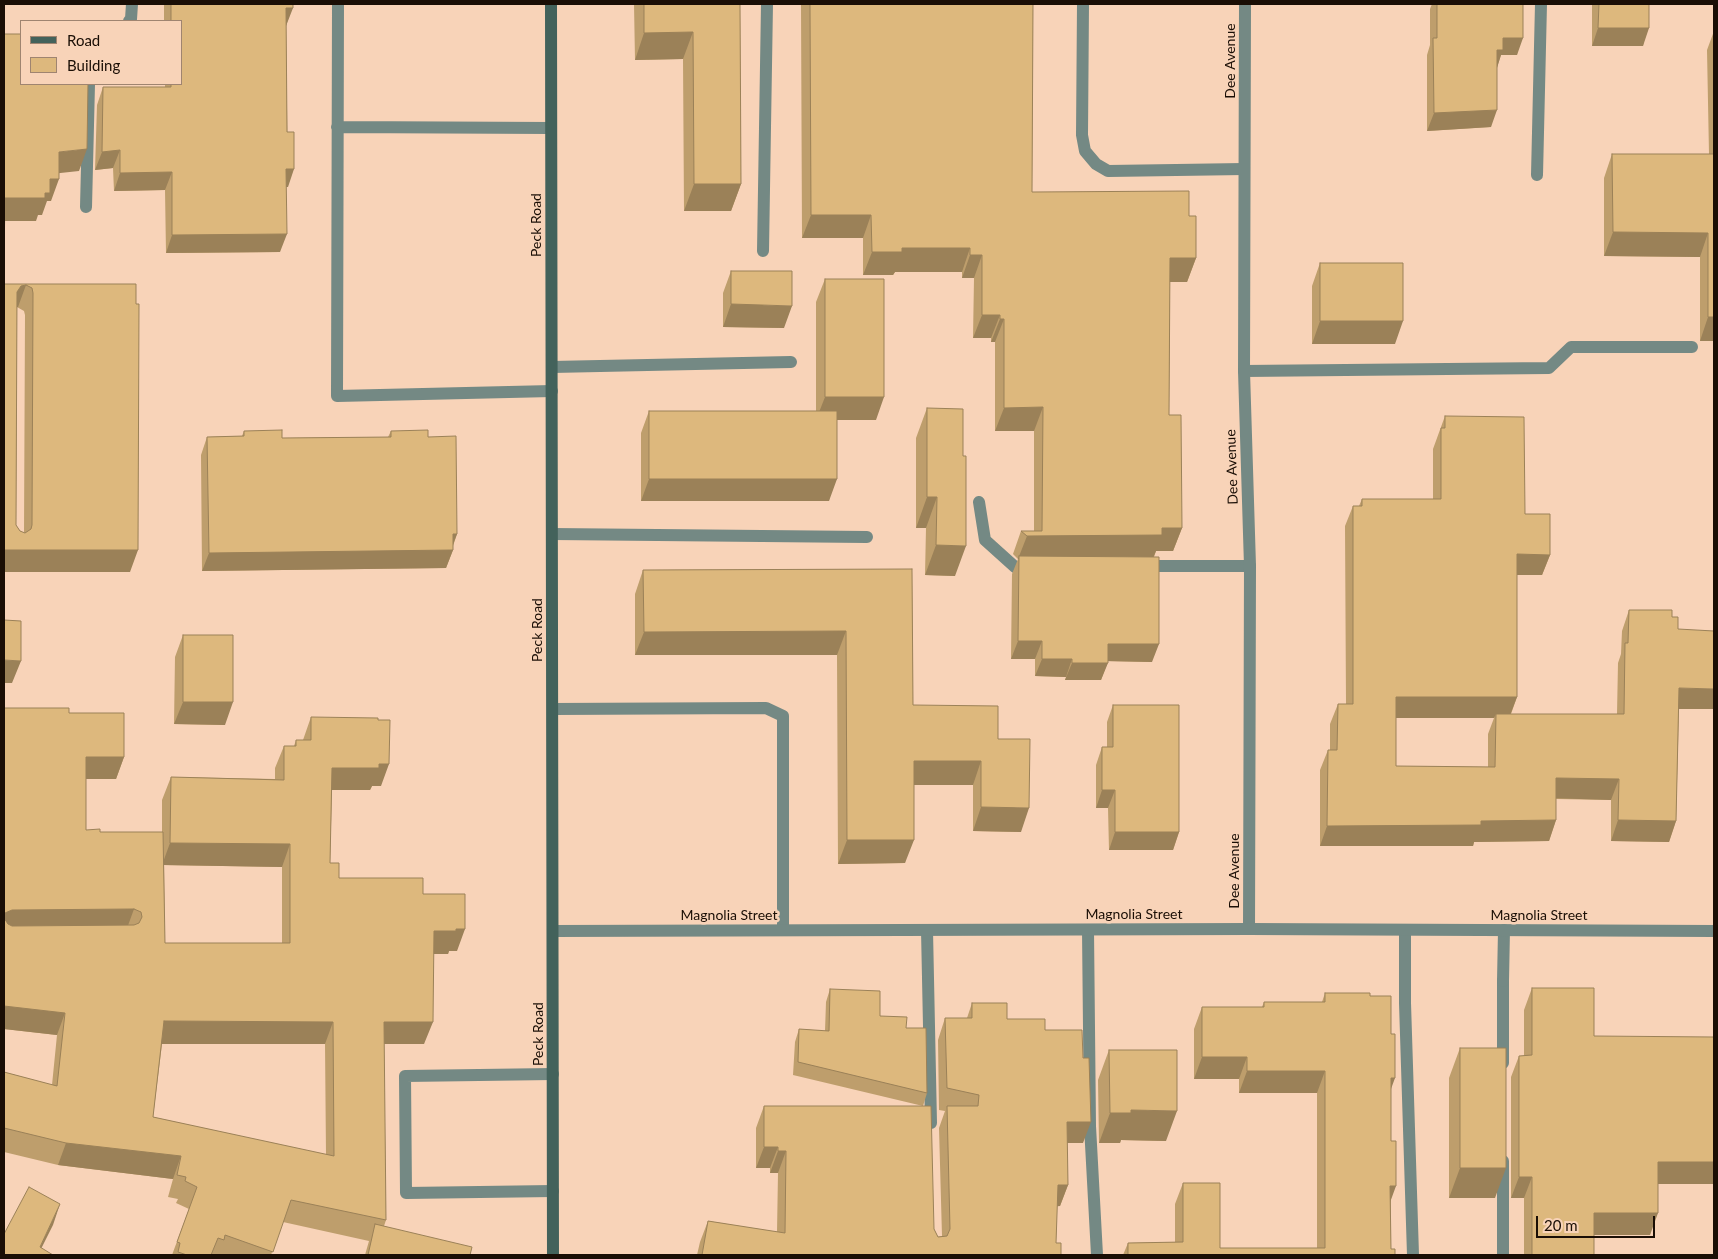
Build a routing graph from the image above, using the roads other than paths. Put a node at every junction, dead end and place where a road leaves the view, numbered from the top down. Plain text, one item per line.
1 (132, 4) edge
2 (338, 4) edge
3 (551, 4) edge
4 (767, 4) edge
5 (1083, 4) edge
6 (1245, 4) edge
7 (1541, 4) edge
8 (130, 20) edge
9 (89, 85) edge
10 (337, 128) junction
11 (551, 128) junction
12 (1244, 170) junction
13 (1538, 175) dead end
14 (86, 208) dead end
15 (763, 251) dead end
16 (1692, 346) dead end
17 (791, 362) dead end
18 (552, 367) junction
19 (1244, 371) junction
20 (552, 391) junction
21 (978, 502) dead end
22 (552, 534) junction
23 (867, 537) dead end
24 (1132, 566) edge
25 (1250, 566) junction
26 (1044, 567) edge
27 (553, 708) junction
28 (1249, 929) junction
29 (782, 930) junction
30 (927, 930) junction
31 (1088, 930) junction
32 (1405, 930) junction
33 (1504, 930) junction
34 (553, 931) junction
35 (1714, 931) edge
36 (553, 1074) junction
37 (1503, 1079) edge
38 (931, 1131) edge
39 (1503, 1147) edge
40 (553, 1191) junction
41 (553, 1255) edge
42 (1097, 1255) edge
43 (1413, 1255) edge
44 (1503, 1255) edge

1 - 8 street
2 - 10 street
3 - 11 main road, Peck Road
4 - 15 street
5 - 12 street
6 - 12 street, Dee Avenue
7 - 13 street
9 - 14 street
10 - 11 street
10 - 20 street
11 - 18 main road, Peck Road
12 - 19 street, Dee Avenue
16 - 19 street
17 - 18 street
18 - 20 main road, Peck Road
19 - 25 street, Dee Avenue
20 - 22 main road, Peck Road
21 - 26 street
22 - 23 street
22 - 27 main road, Peck Road
24 - 25 street
25 - 28 street, Dee Avenue
27 - 29 street
27 - 34 main road, Peck Road
28 - 31 street, Magnolia Street
28 - 32 street, Magnolia Street
29 - 30 street, Magnolia Street
29 - 34 street, Magnolia Street
30 - 31 street, Magnolia Street
30 - 38 street
31 - 42 street
32 - 33 street, Magnolia Street
32 - 43 street
33 - 35 street, Magnolia Street
33 - 37 street
34 - 36 main road, Peck Road
36 - 40 main road, Peck Road
36 - 40 street
39 - 44 street
40 - 41 main road, Peck Road

